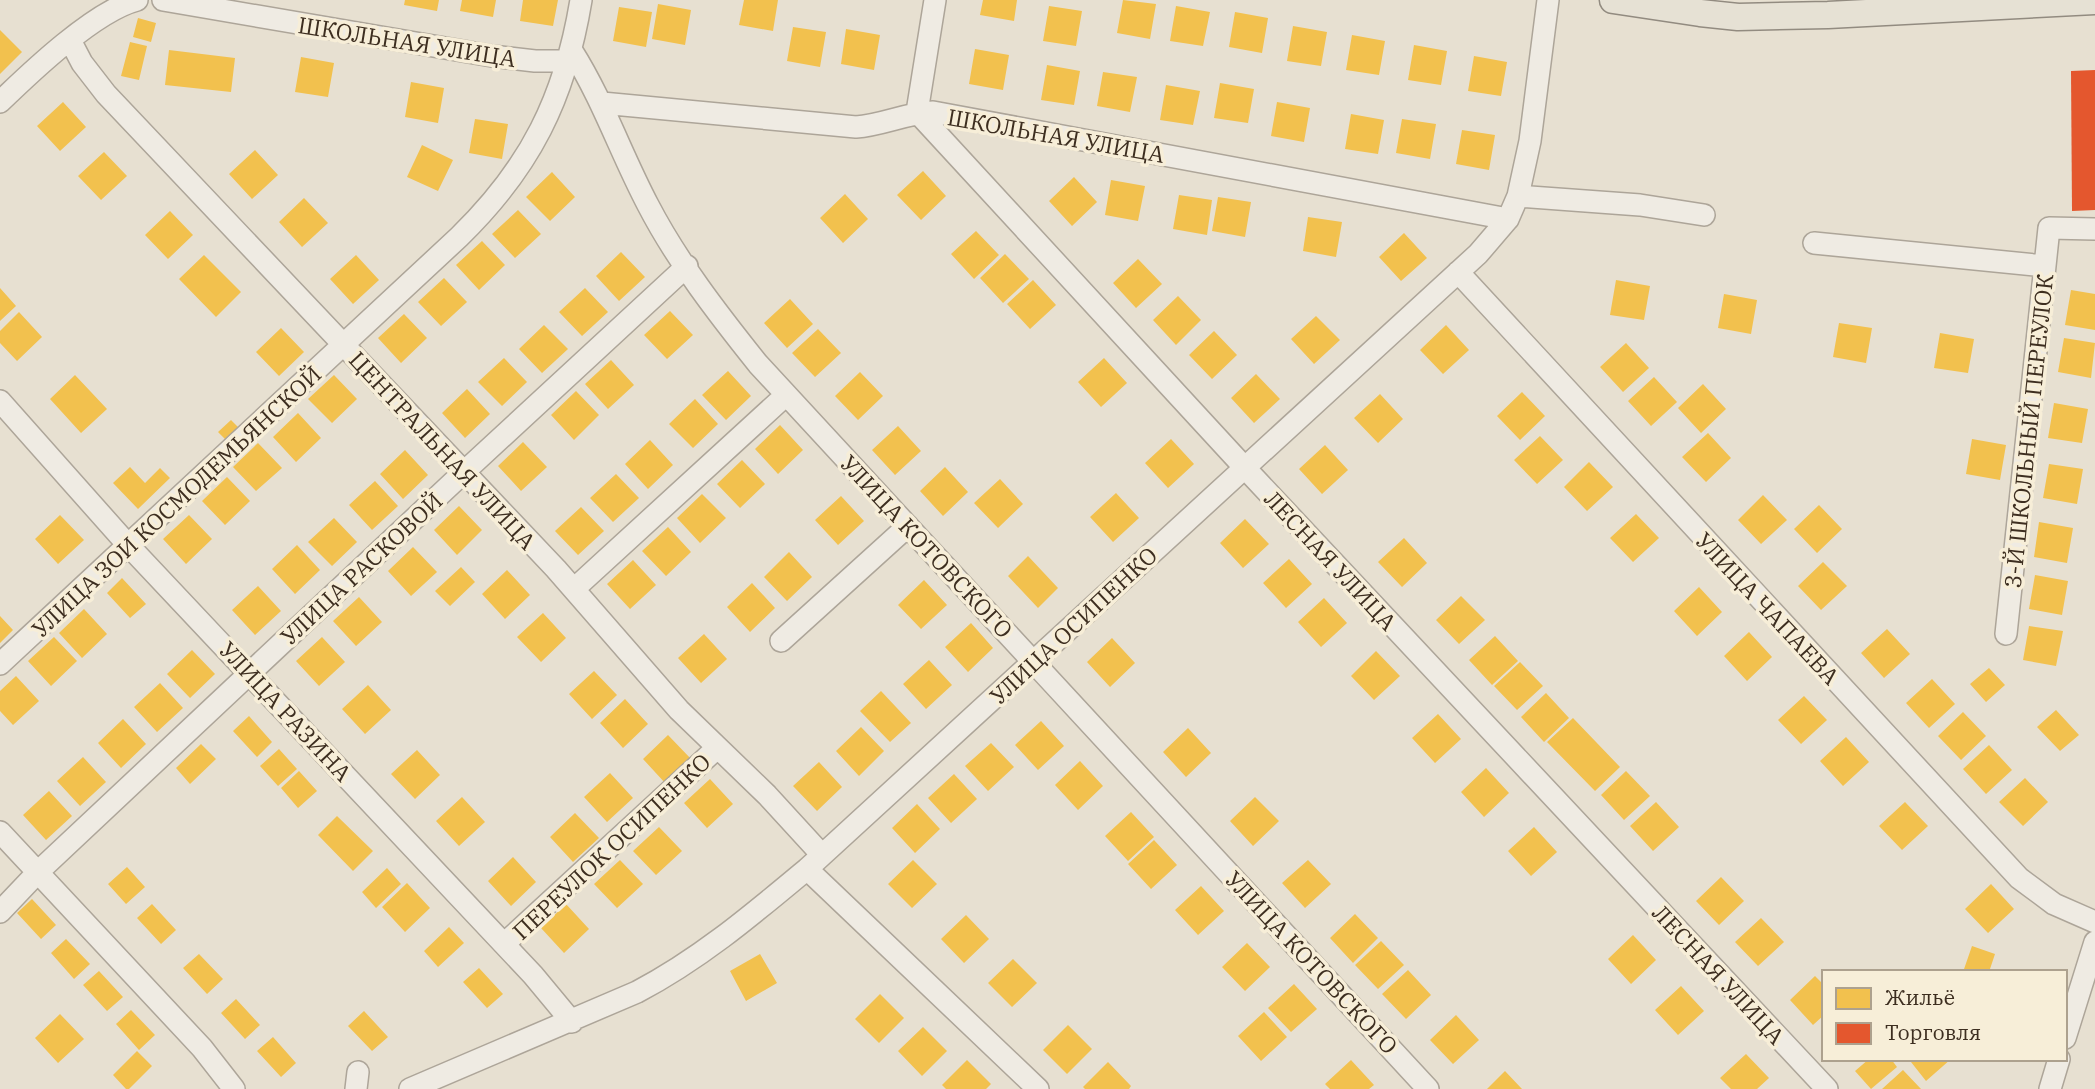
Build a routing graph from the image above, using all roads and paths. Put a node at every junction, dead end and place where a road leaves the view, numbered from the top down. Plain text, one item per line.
1 (137, 0) edge
2 (163, 0) edge
3 (581, 0) edge
4 (934, 0) edge
5 (1548, 0) edge
6 (1613, 0) edge
7 (2095, 1) edge
8 (71, 40) junction
9 (570, 56) junction
10 (0, 102) edge
11 (602, 103) junction
12 (917, 113) junction
13 (1518, 196) junction
14 (1704, 215) dead end
15 (1508, 219) junction
16 (2095, 229) edge
17 (1814, 243) dead end
18 (2045, 266) junction
19 (687, 267) junction
20 (1458, 272) junction
21 (344, 345) junction
22 (786, 395) junction
23 (0, 401) edge
24 (1245, 468) junction
25 (464, 471) junction
26 (908, 526) junction
27 (128, 545) junction
28 (574, 589) junction
29 (2006, 634) dead end
30 (781, 641) dead end
31 (1034, 661) junction
32 (0, 664) edge
33 (250, 672) junction
34 (717, 748) junction
35 (0, 832) edge
36 (815, 862) junction
37 (38, 872) junction
38 (0, 912) edge
39 (2095, 922) edge
40 (2095, 942) edge
41 (504, 944) junction
42 (572, 1022) junction
43 (2067, 1032) edge
44 (2058, 1061) edge
45 (424, 1087) edge
46 (234, 1089) edge
47 (1038, 1089) edge
48 (1429, 1089) edge
49 (1826, 1089) edge
50 (2050, 1089) edge

1 - 8 street
2 - 9 street, ШКОЛЬНАЯ УЛИЦА
3 - 9 street, УЛИЦА ЗОИ КОСМОДЕМЬЯНСКОЙ
4 - 12 street
5 - 13 street, УЛИЦА ОСИПЕНКО
6 - 7 main road
8 - 10 street
8 - 21 street, ЦЕНТРАЛЬНАЯ УЛИЦА
9 - 11 street, УЛИЦА КОТОВСКОГО
9 - 21 street, УЛИЦА ЗОИ КОСМОДЕМЬЯНСКОЙ
11 - 12 street, ШКОЛЬНАЯ УЛИЦА
11 - 19 street, УЛИЦА КОТОВСКОГО
12 - 15 street, ШКОЛЬНАЯ УЛИЦА
12 - 24 street, ЛЕСНАЯ УЛИЦА
13 - 14 street
13 - 15 street, УЛИЦА ОСИПЕНКО
15 - 20 street, УЛИЦА ОСИПЕНКО
16 - 18 street, 3-Й ШКОЛЬНЫЙ ПЕРЕУЛОК
17 - 18 street
18 - 29 street, 3-Й ШКОЛЬНЫЙ ПЕРЕУЛОК
19 - 22 street, УЛИЦА КОТОВСКОГО
19 - 25 street, УЛИЦА РАСКОВОЙ
20 - 24 street, УЛИЦА ОСИПЕНКО
20 - 39 street, УЛИЦА ЧАПАЕВА
21 - 25 street, ЦЕНТРАЛЬНАЯ УЛИЦА
21 - 27 street, УЛИЦА ЗОИ КОСМОДЕМЬЯНСКОЙ
22 - 26 street, УЛИЦА КОТОВСКОГО
22 - 28 street
23 - 27 street, УЛИЦА РАЗИНА
24 - 31 street, УЛИЦА ОСИПЕНКО
24 - 49 street, ЛЕСНАЯ УЛИЦА
25 - 28 street, ЦЕНТРАЛЬНАЯ УЛИЦА
25 - 33 street, УЛИЦА РАСКОВОЙ
26 - 30 street
26 - 31 street, УЛИЦА КОТОВСКОГО
27 - 32 street, УЛИЦА ЗОИ КОСМОДЕМЬЯНСКОЙ
27 - 33 street, УЛИЦА РАЗИНА
28 - 34 street, ЦЕНТРАЛЬНАЯ УЛИЦА
31 - 36 street, УЛИЦА ОСИПЕНКО
31 - 48 street, УЛИЦА КОТОВСКОГО
33 - 37 street, УЛИЦА РАСКОВОЙ
33 - 41 street, УЛИЦА РАЗИНА
34 - 36 street, ЦЕНТРАЛЬНАЯ УЛИЦА
34 - 41 street, ПЕРЕУЛОК ОСИПЕНКО
35 - 37 street
36 - 42 street, УЛИЦА ОСИПЕНКО
36 - 47 street, ЦЕНТРАЛЬНАЯ УЛИЦА
37 - 38 street, УЛИЦА РАСКОВОЙ
37 - 46 street
40 - 43 street
41 - 42 street, УЛИЦА РАЗИНА
42 - 45 street, УЛИЦА ОСИПЕНКО
44 - 50 street

